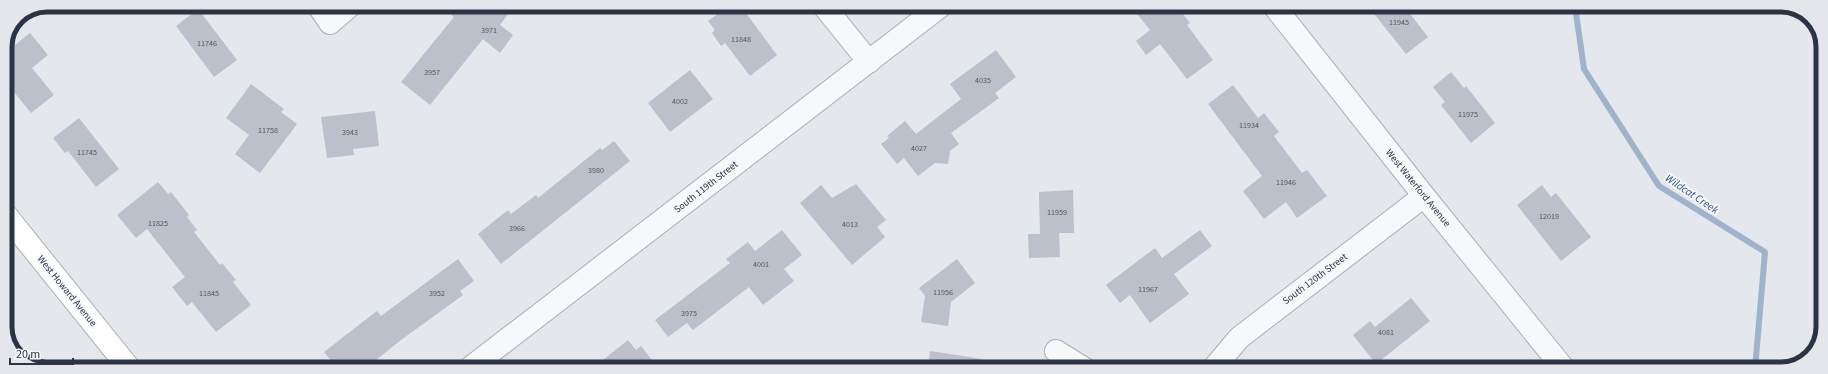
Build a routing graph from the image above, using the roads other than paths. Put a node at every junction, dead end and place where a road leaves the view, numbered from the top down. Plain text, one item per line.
1 (323, 12) edge
2 (343, 12) edge
3 (829, 12) edge
4 (933, 12) edge
5 (1279, 12) edge
6 (869, 62) junction
7 (1424, 196) junction
8 (12, 223) edge
9 (1056, 351) dead end
10 (124, 362) edge
11 (478, 362) edge
12 (1074, 362) edge
13 (1219, 362) edge
14 (1558, 362) edge

1 - 2 street
3 - 6 street
4 - 6 street, South 119th Street
5 - 7 street, West Waterford Avenue
6 - 11 street, South 119th Street
7 - 13 street, South 120th Street
7 - 14 street, West Waterford Avenue
8 - 10 street, West Howard Avenue
9 - 12 street

